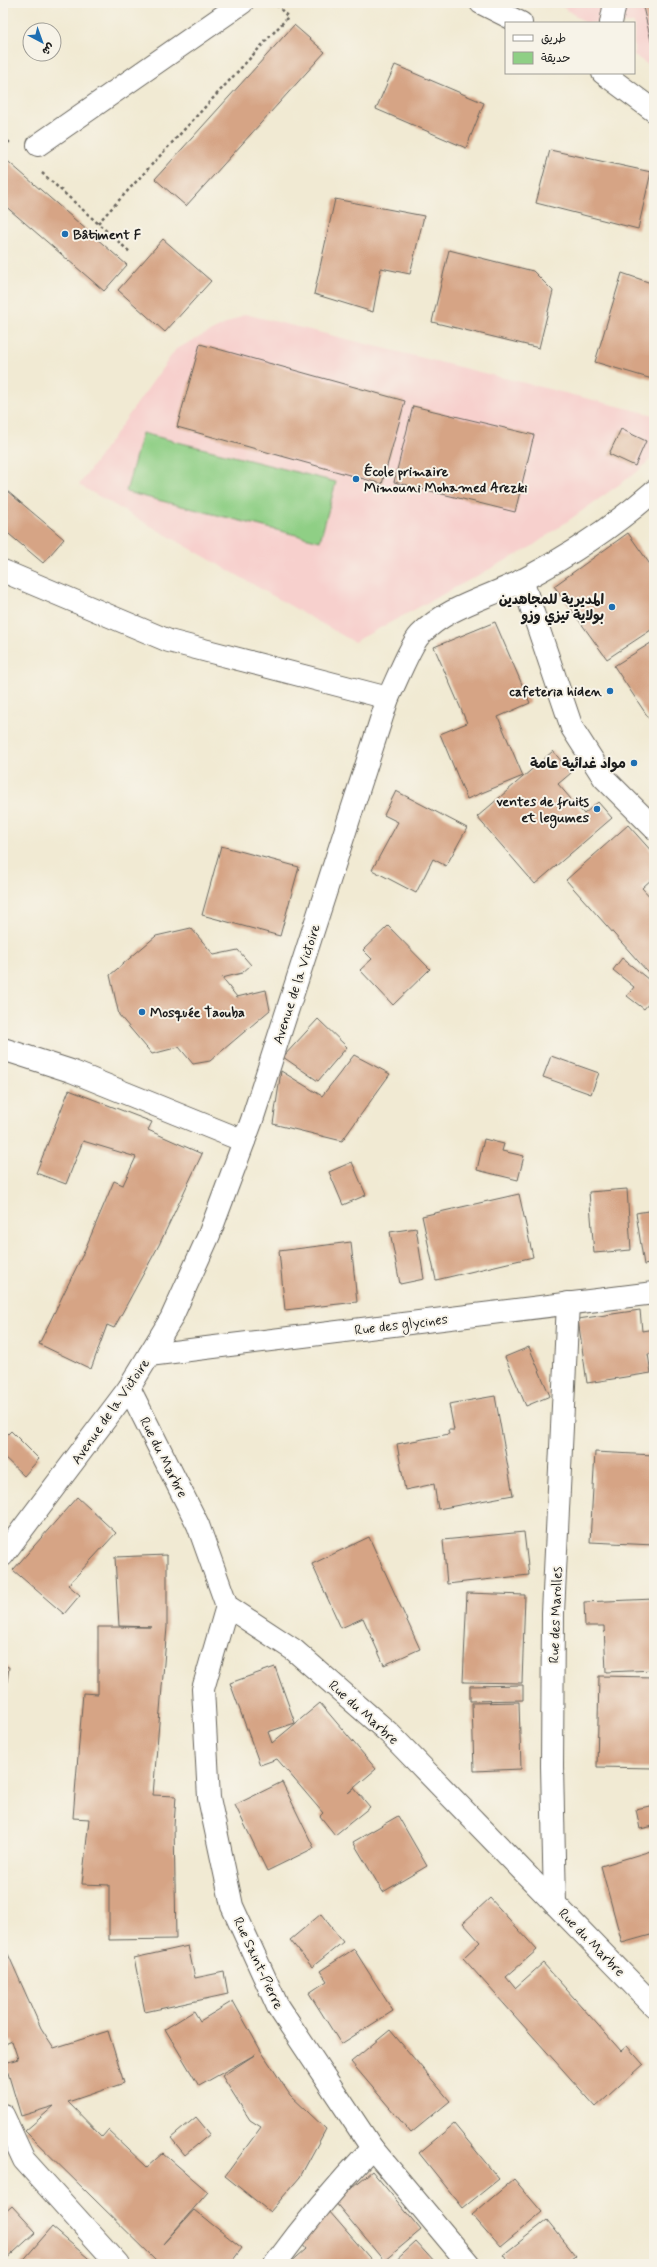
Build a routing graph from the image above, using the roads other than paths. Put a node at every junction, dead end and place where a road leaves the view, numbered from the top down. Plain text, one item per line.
1 (242, 3) edge
2 (480, 3) edge
3 (615, 3) edge
4 (519, 22) edge
5 (610, 22) edge
6 (604, 74) edge
7 (654, 111) edge
8 (38, 145) dead end
9 (654, 491) edge
10 (3, 571) edge
11 (522, 580) junction
12 (388, 698) junction
13 (654, 828) edge
14 (3, 1049) edge
15 (244, 1141) junction
16 (654, 1293) edge
17 (568, 1303) junction
18 (149, 1355) junction
19 (129, 1388) junction
20 (3, 1555) edge
21 (226, 1606) junction
22 (555, 1904) junction
23 (654, 2006) edge
24 (3, 2115) edge
25 (372, 2148) junction
26 (118, 2264) edge
27 (275, 2264) edge
28 (469, 2264) edge

1 - 8 street
2 - 4 street
3 - 5 street
6 - 7 street
9 - 11 street, Avenue de la Victoire
10 - 12 street
11 - 12 street, Avenue de la Victoire
11 - 13 street
12 - 15 street, Avenue de la Victoire
14 - 15 street
15 - 18 street, Avenue de la Victoire
16 - 17 street, Rue des glycines
17 - 18 street, Rue des glycines
17 - 22 street, Rue des Marolles
18 - 19 street, Avenue de la Victoire
19 - 20 street, Avenue de la Victoire
19 - 21 street, Rue du Marbre
21 - 22 street, Rue du Marbre
21 - 25 street, Rue Saint-Pierre
22 - 23 street, Rue du Marbre
24 - 26 street
25 - 27 street
25 - 28 street, Rue Saint-Pierre

